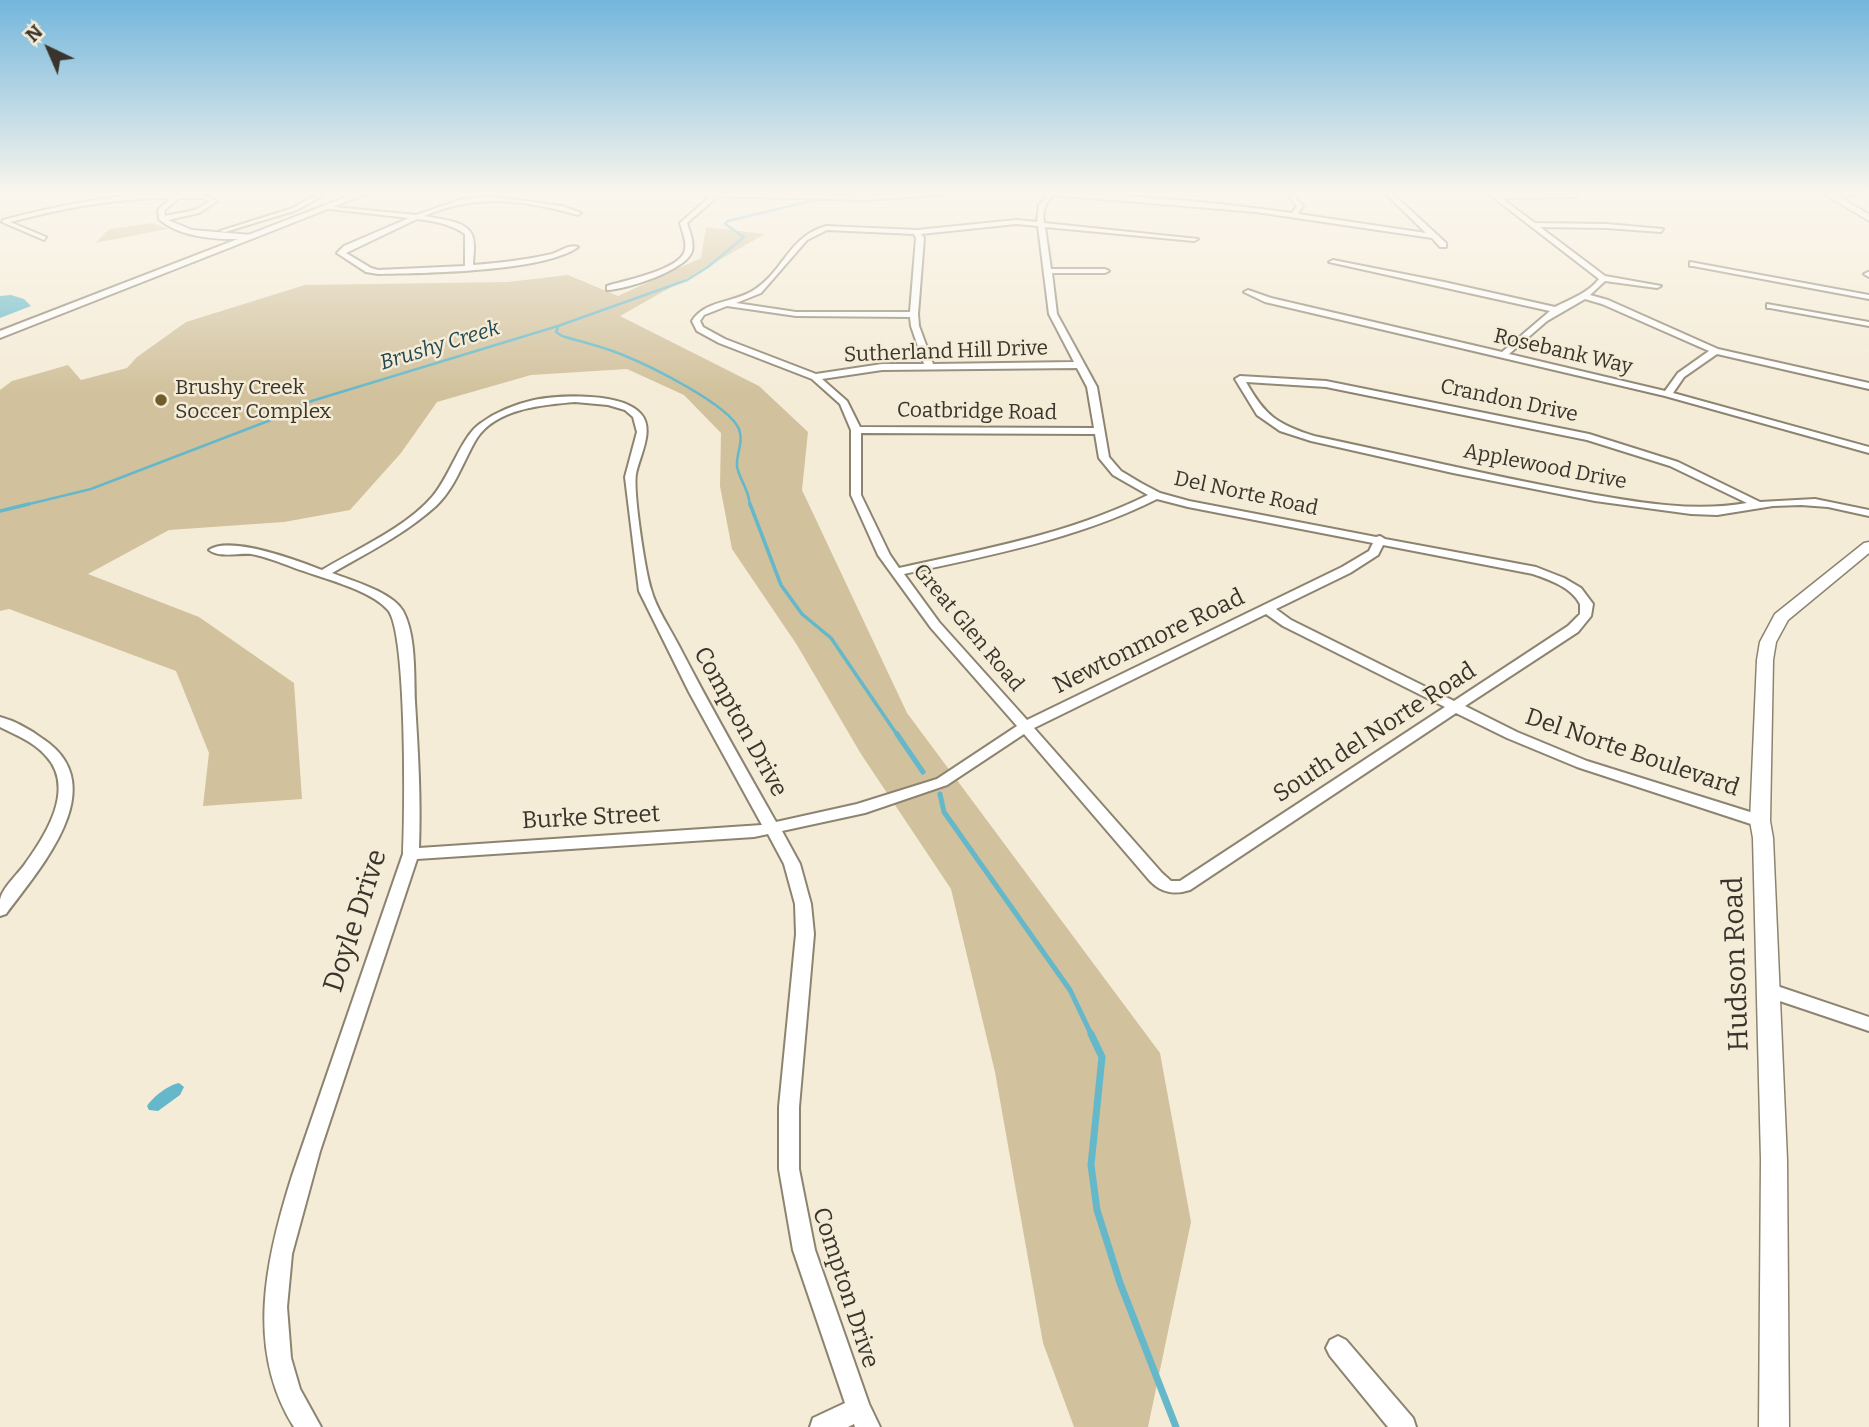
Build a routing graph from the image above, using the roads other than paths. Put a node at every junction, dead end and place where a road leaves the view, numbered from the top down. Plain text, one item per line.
1 (191, 261) edge
2 (355, 261) edge
3 (469, 261) edge
4 (530, 261) edge
5 (682, 261) edge
6 (787, 261) edge
7 (918, 261) edge
8 (1045, 261) edge
9 (1580, 261) edge
10 (1333, 262) dead end
11 (1693, 264) dead end
12 (469, 266) junction
13 (1047, 271) junction
14 (1105, 271) dead end
15 (1603, 278) junction
16 (1657, 286) dead end
17 (610, 288) dead end
18 (1248, 292) dead end
19 (1584, 296) junction
20 (1869, 297) edge
21 (726, 304) junction
22 (1770, 306) dead end
23 (1556, 310) junction
24 (914, 314) junction
25 (1869, 324) edge
26 (0, 335) edge
27 (1715, 351) junction
28 (1503, 356) junction
29 (1079, 365) junction
30 (930, 367) junction
31 (814, 377) junction
32 (1240, 379) joint
33 (1869, 386) edge
34 (1667, 394) junction
35 (856, 430) junction
36 (1098, 432) junction
37 (1869, 450) edge
38 (1156, 495) junction
39 (1759, 505) junction
40 (1869, 513) edge
41 (1380, 539) junction
42 (1869, 546) edge
43 (215, 550) dead end
44 (896, 572) junction
45 (323, 574) junction
46 (1267, 610) junction
47 (1455, 708) junction
48 (0, 721) edge
49 (1027, 726) junction
50 (1760, 821) junction
51 (774, 829) junction
52 (411, 854) junction
53 (0, 910) edge
54 (1768, 990) junction
55 (1869, 1024) edge
56 (1338, 1348) dead end
57 (863, 1418) edge
58 (309, 1427) edge
59 (822, 1427) edge
60 (1404, 1427) edge
61 (1774, 1427) edge

1 - 26 main road
2 - 12 street
3 - 12 street
4 - 12 street
5 - 17 street
6 - 21 street, Great Glen Road
7 - 24 street
8 - 13 street, Del Norte Road
9 - 15 street
10 - 23 street
11 - 20 street
13 - 14 street
13 - 29 street, Del Norte Road
15 - 16 street
15 - 19 street
18 - 28 street, Rosebank Way
19 - 23 street
19 - 27 street
21 - 24 street
21 - 31 street, Great Glen Road
22 - 25 street
23 - 28 street
24 - 30 street
27 - 33 street
27 - 34 street
28 - 34 street, Rosebank Way
29 - 30 street, Sutherland Hill Drive
29 - 36 street, Del Norte Road
30 - 31 street, Sutherland Hill Drive
31 - 35 street, Great Glen Road
32 - 39 street, Crandon Drive
32 - 39 street, Applewood Drive
34 - 37 street, Rosebank Way
35 - 36 street, Coatbridge Road
35 - 44 street, Great Glen Road
36 - 38 street, Del Norte Road
38 - 41 street, Del Norte Road
38 - 44 street
39 - 40 street, Applewood Drive
41 - 46 street, Newtonmore Road
41 - 47 street, South del Norte Road
42 - 50 street, Hudson Road
43 - 45 street, Doyle Drive
44 - 49 street, Great Glen Road
45 - 51 street, Compton Drive
45 - 52 street, Doyle Drive
46 - 47 street, Del Norte Boulevard
46 - 49 street, Newtonmore Road
47 - 49 street, South del Norte Road
47 - 50 street, Del Norte Boulevard
48 - 53 street
49 - 51 street, Newtonmore Road
50 - 54 street, Hudson Road
51 - 52 street, Burke Street
51 - 57 street, Compton Drive
52 - 58 street, Doyle Drive
54 - 55 street
54 - 61 street, Hudson Road
56 - 60 street
57 - 59 street

